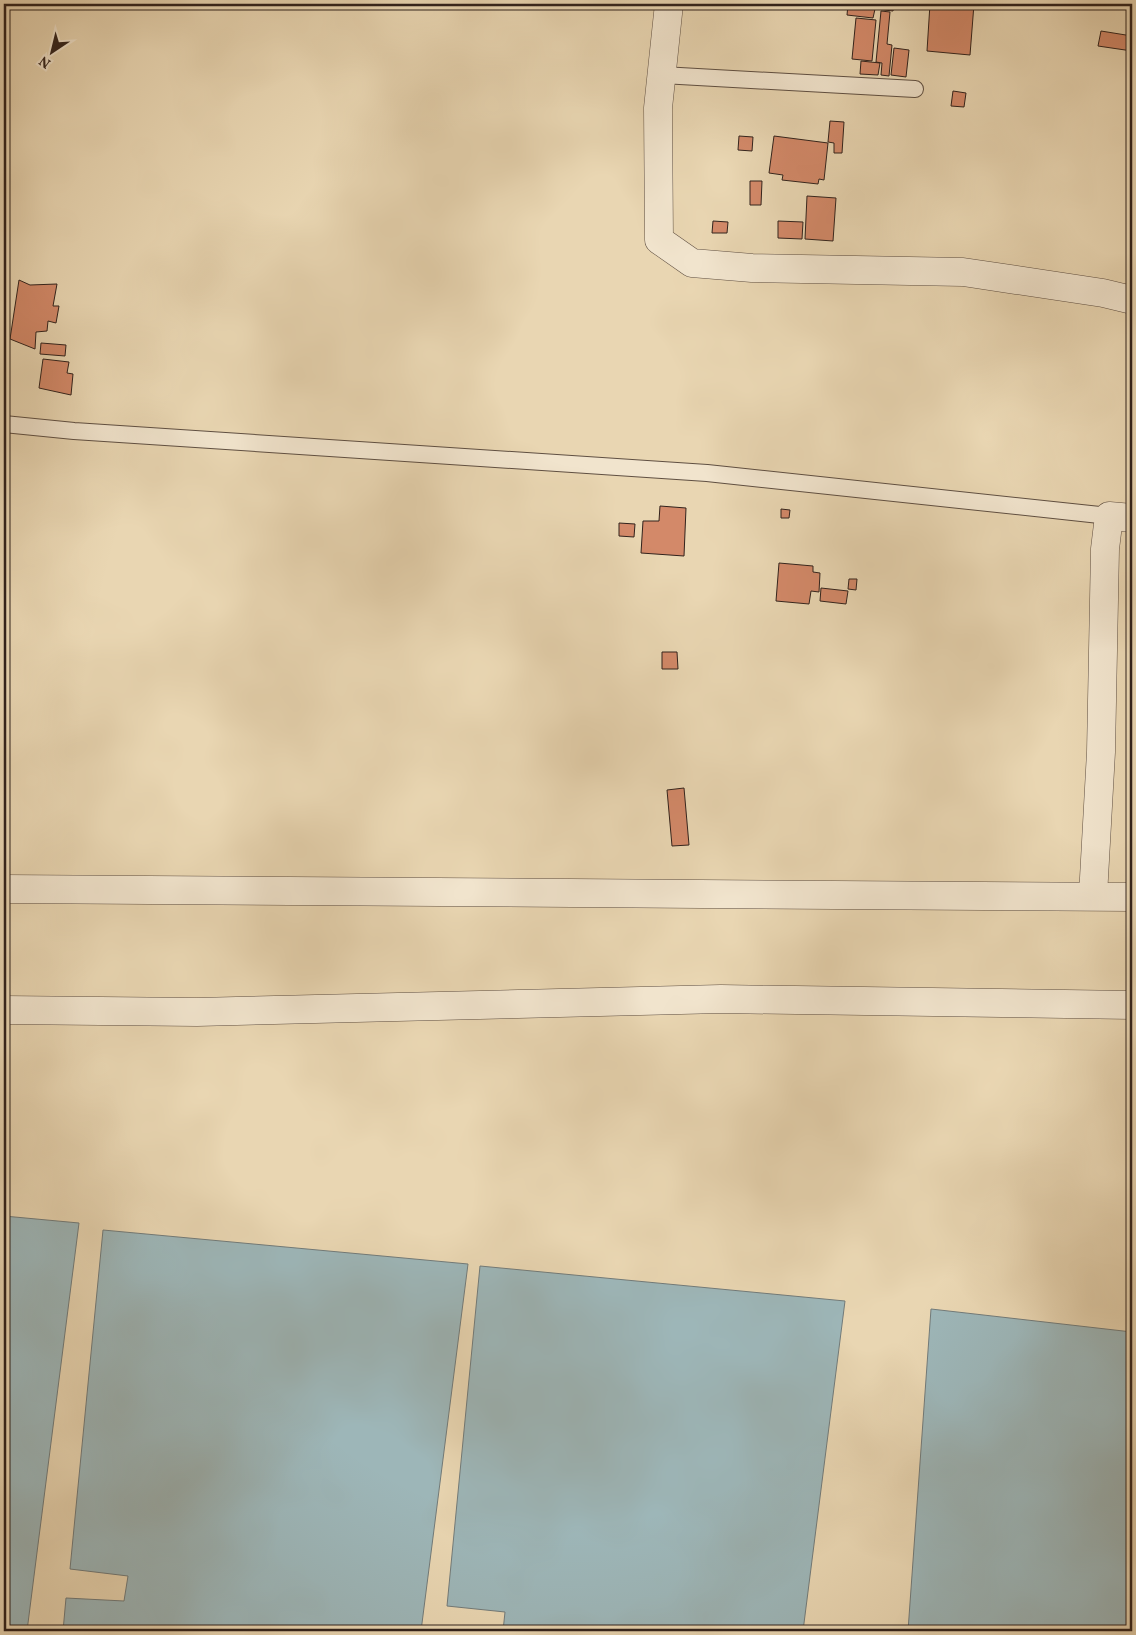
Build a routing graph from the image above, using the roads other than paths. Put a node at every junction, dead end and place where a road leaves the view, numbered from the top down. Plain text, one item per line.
1 (669, 4) edge
2 (662, 75) junction
3 (915, 89) dead end
4 (1132, 300) edge
5 (4, 424) edge
6 (1121, 517) edge
7 (4, 889) edge
8 (1093, 896) junction
9 (1132, 897) edge
10 (1132, 1005) edge
11 (4, 1010) edge

1 - 2 street
2 - 3 lane
2 - 4 street
5 - 6 lane
6 - 8 street
7 - 8 street
8 - 9 street
10 - 11 street

